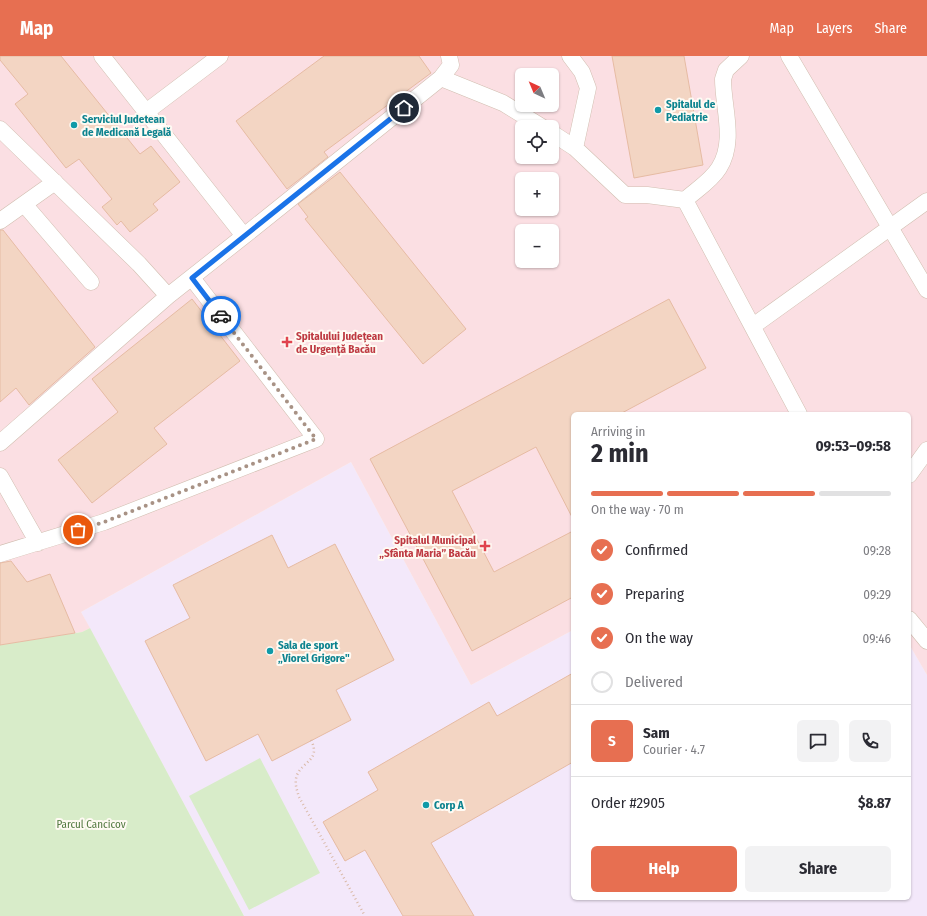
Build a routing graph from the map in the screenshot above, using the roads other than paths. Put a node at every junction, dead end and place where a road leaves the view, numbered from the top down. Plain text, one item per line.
1 (102, 56) edge
2 (220, 56) edge
3 (449, 56) edge
4 (570, 56) edge
5 (741, 56) edge
6 (789, 56) edge
7 (441, 78) junction
8 (146, 112) junction
9 (531, 120) edge
10 (0, 129) edge
11 (559, 138) edge
12 (575, 148) junction
13 (55, 182) junction
14 (685, 200) junction
15 (927, 201) edge
16 (24, 204) junction
17 (0, 222) edge
18 (890, 228) junction
19 (244, 236) junction
20 (192, 278) junction
21 (91, 282) dead end
22 (927, 290) edge
23 (168, 296) junction
24 (752, 326) junction
25 (798, 412) edge
26 (0, 443) edge
27 (927, 450) edge
28 (911, 472) edge
29 (0, 476) edge
30 (38, 543) junction
31 (0, 554) edge
32 (911, 621) edge
33 (927, 641) edge

1 - 8 lane
2 - 8 lane
3 - 7 lane
4 - 12 lane
5 - 14 lane
6 - 18 lane
7 - 9 lane
7 - 19 lane
8 - 19 lane
10 - 13 lane
11 - 12 lane
12 - 14 lane
13 - 16 lane
13 - 23 lane
14 - 24 lane
15 - 18 lane
16 - 17 lane
16 - 21 lane
18 - 22 lane
18 - 24 lane
19 - 20 lane
20 - 23 lane
20 - 30 lane
23 - 26 lane
24 - 25 lane
27 - 28 lane
29 - 30 lane
30 - 31 lane
32 - 33 lane

